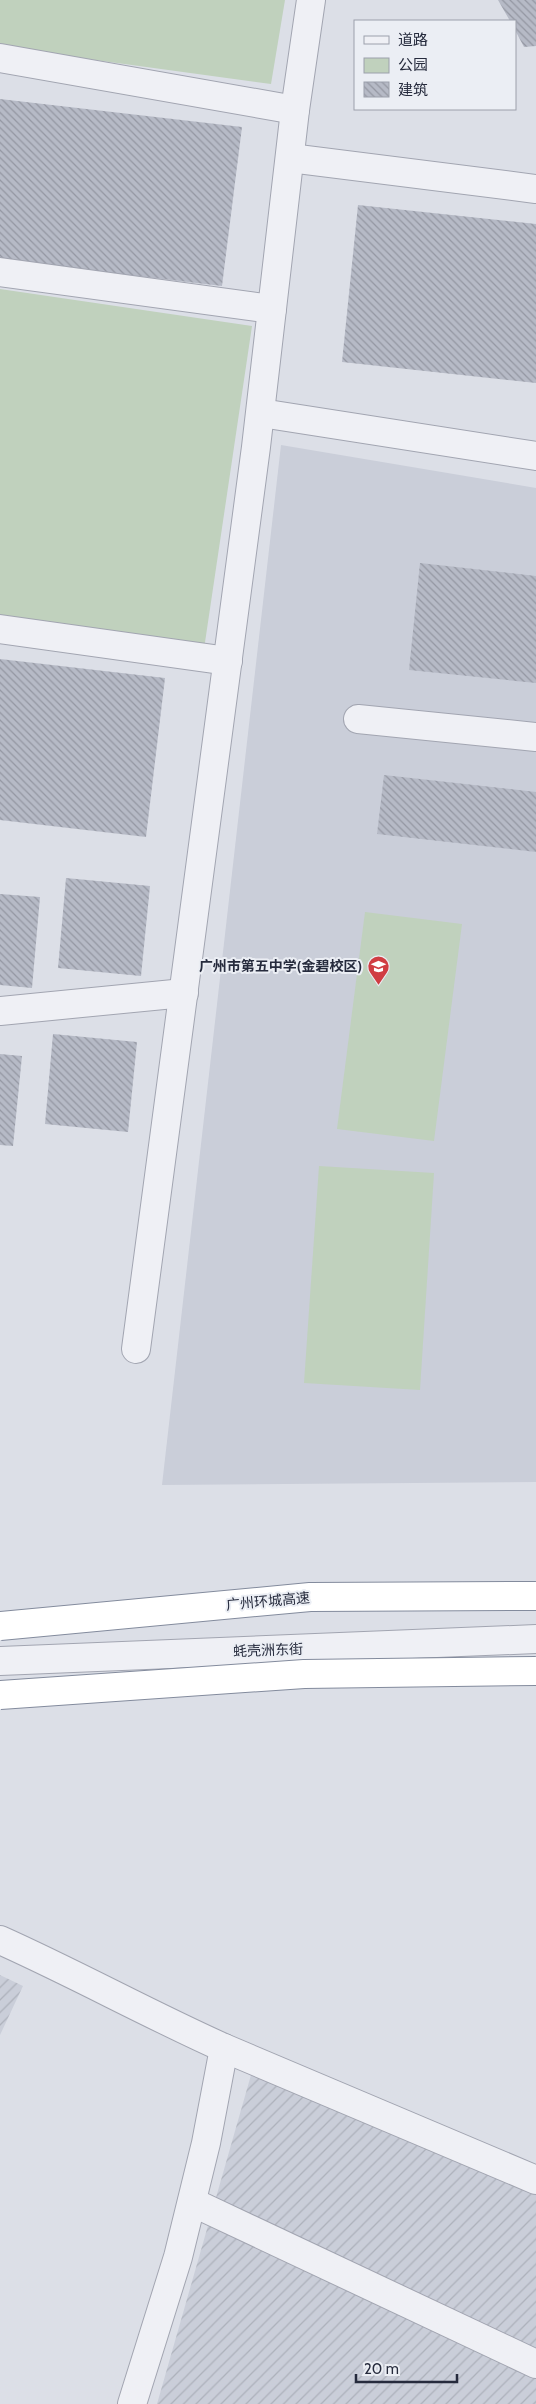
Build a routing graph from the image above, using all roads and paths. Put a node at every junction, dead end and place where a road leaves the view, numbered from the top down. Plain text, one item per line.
1 (311, 0) edge
2 (0, 58) edge
3 (295, 110) junction
4 (290, 158) junction
5 (536, 189) edge
6 (0, 272) edge
7 (272, 309) junction
8 (260, 413) junction
9 (536, 456) edge
10 (0, 629) edge
11 (228, 661) junction
12 (358, 719) dead end
13 (536, 737) edge
14 (184, 993) junction
15 (0, 1011) edge
16 (136, 1349) dead end
17 (536, 1596) edge
18 (0, 1626) edge
19 (536, 1639) edge
20 (0, 1661) edge
21 (536, 1672) edge
22 (0, 1695) edge
23 (0, 1940) edge
24 (224, 2048) junction
25 (536, 2180) edge
26 (192, 2202) junction
27 (536, 2364) edge
28 (132, 2404) edge

1 - 3 street
2 - 3 street
3 - 4 street
4 - 5 street
4 - 7 street
6 - 7 street
7 - 8 street
8 - 9 street
8 - 11 street
10 - 11 street
11 - 14 street
12 - 13 street
14 - 15 street
14 - 16 street
17 - 18 highway, 广州环城高速, bridge
19 - 20 street, 蚝壳洲东街
21 - 22 highway, bridge
23 - 24 street
24 - 25 street
24 - 26 street
26 - 27 street
26 - 28 street

